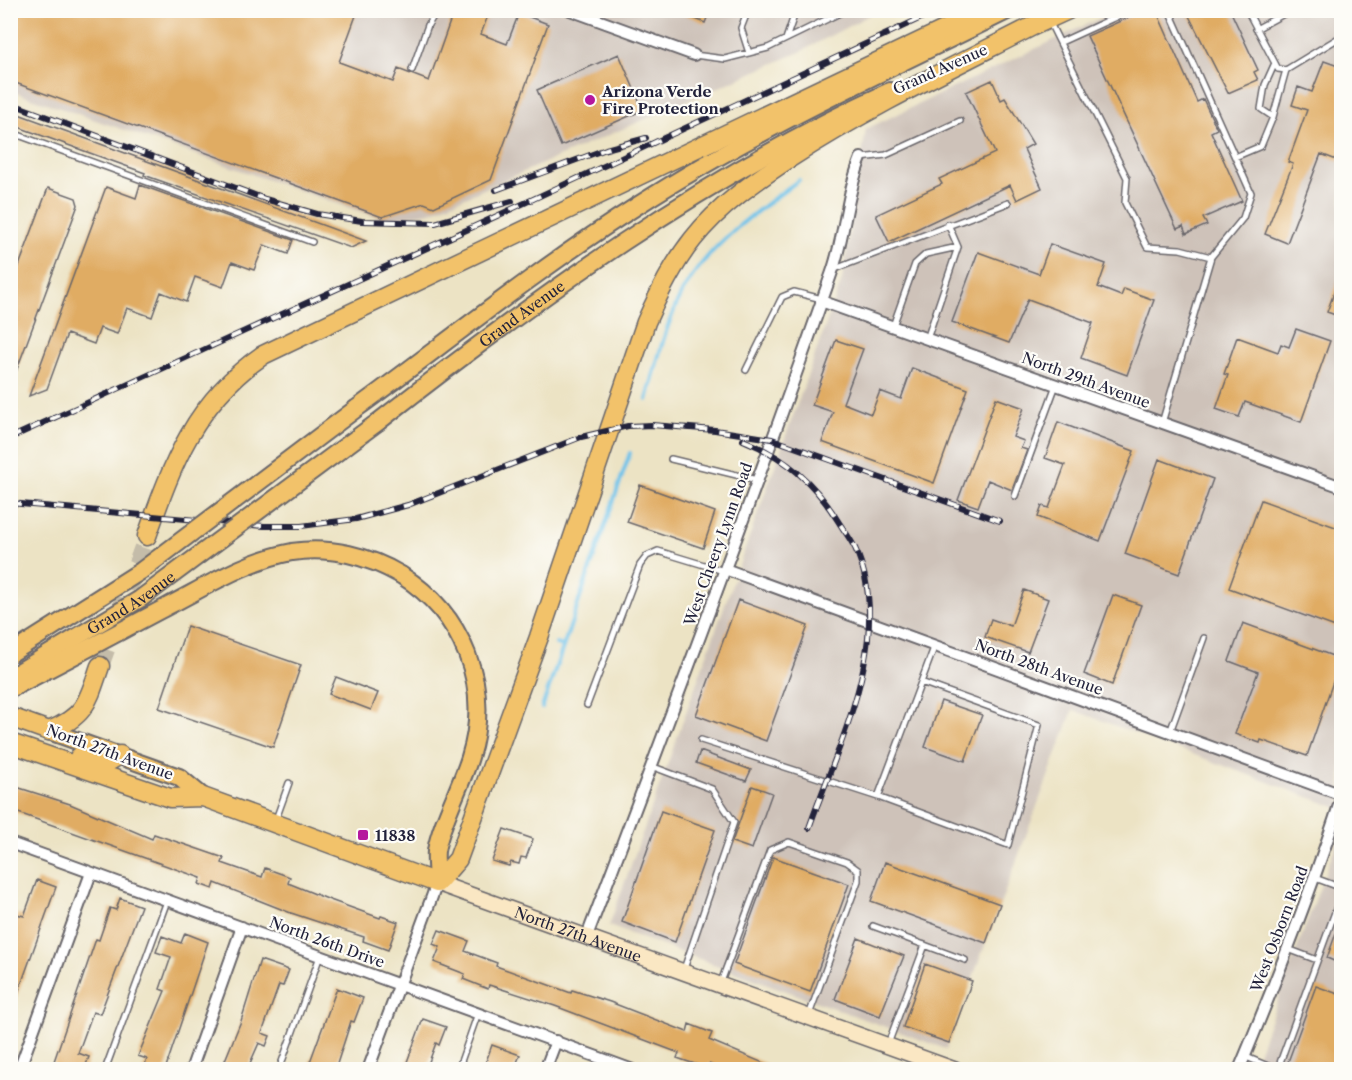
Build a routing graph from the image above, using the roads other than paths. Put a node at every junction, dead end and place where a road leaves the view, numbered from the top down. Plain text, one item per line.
1 (437, 10) edge
2 (570, 10) edge
3 (748, 10) edge
4 (796, 10) edge
5 (846, 10) edge
6 (986, 10) edge
7 (1009, 10) edge
8 (1068, 10) edge
9 (1131, 10) edge
10 (1169, 10) edge
11 (1247, 10) edge
12 (1291, 10) edge
13 (1041, 23) junction
14 (1256, 29) junction
15 (1341, 36) edge
16 (786, 39) junction
17 (1061, 42) junction
18 (749, 53) junction
19 (694, 55) joint
20 (1275, 65) junction
21 (1286, 69) junction
22 (412, 70) dead end
23 (1273, 117) junction
24 (960, 121) dead end
25 (10, 132) edge
26 (1235, 157) junction
27 (861, 158) joint
28 (1008, 203) dead end
29 (948, 224) junction
30 (312, 242) dead end
31 (958, 247) junction
32 (1211, 257) junction
33 (833, 269) junction
34 (822, 300) junction
35 (892, 327) junction
36 (927, 339) junction
37 (746, 370) dead end
38 (1056, 385) junction
39 (1162, 423) junction
40 (671, 459) dead end
41 (757, 480) junction
42 (1341, 487) edge
43 (1015, 496) dead end
44 (147, 536) tunnel mouth
45 (725, 570) junction
46 (1204, 638) dead end
47 (935, 645) junction
48 (10, 654) edge
49 (100, 666) tunnel mouth
50 (10, 677) edge
51 (921, 682) junction
52 (10, 689) edge
53 (587, 705) dead end
54 (10, 717) edge
55 (49, 731) junction
56 (1170, 732) junction
57 (701, 740) dead end
58 (19, 746) edge
59 (120, 755) junction
60 (651, 766) junction
61 (289, 783) dead end
62 (1341, 796) edge
63 (203, 797) junction
64 (878, 798) junction
65 (274, 823) junction
66 (1337, 823) edge
67 (12, 847) edge
68 (91, 873) junction
69 (1315, 878) junction
70 (437, 883) junction
71 (1341, 888) edge
72 (1341, 893) edge
73 (167, 902) junction
74 (873, 926) dead end
75 (242, 927) junction
76 (587, 936) junction
77 (925, 945) junction
78 (1288, 949) junction
79 (320, 956) junction
80 (965, 960) dead end
81 (1317, 960) junction
82 (683, 971) junction
83 (720, 984) junction
84 (399, 985) junction
85 (478, 1013) junction
86 (808, 1016) junction
87 (556, 1041) junction
88 (888, 1045) junction
89 (1244, 1056) junction
90 (631, 1069) edge
91 (1277, 1069) edge
92 (19, 1070) edge
93 (105, 1070) edge
94 (191, 1070) edge
95 (279, 1070) edge
96 (368, 1070) edge
97 (458, 1070) edge
98 (545, 1070) edge
99 (955, 1070) edge
100 (1239, 1070) edge

1 - 22 lane
2 - 19 street
3 - 18 lane
4 - 16 lane
5 - 16 lane
6 - 44 highway
7 - 48 main road, Grand Avenue, bridge
8 - 13 highway, Grand Avenue
9 - 17 lane
10 - 26 lane
11 - 14 lane
12 - 14 lane
13 - 17 lane
13 - 50 main road, Grand Avenue, bridge
13 - 70 highway
14 - 20 lane
15 - 21 lane
16 - 18 lane
17 - 32 lane
18 - 19 lane
20 - 21 lane
20 - 23 lane
21 - 23 lane
23 - 26 lane
24 - 27 lane
25 - 30 lane
26 - 32 lane
27 - 33 street, West Cheery Lynn Road
28 - 29 lane
29 - 31 lane
29 - 33 lane
31 - 35 lane
31 - 36 lane
32 - 39 lane
33 - 34 street, West Cheery Lynn Road
34 - 35 street, North 29th Avenue
34 - 37 lane
34 - 41 street, West Cheery Lynn Road
35 - 36 street, North 29th Avenue
36 - 38 street, North 29th Avenue
38 - 39 street, North 29th Avenue
38 - 43 lane
39 - 42 street, North 29th Avenue
40 - 41 lane
41 - 45 street, West Cheery Lynn Road
45 - 47 street, North 28th Avenue
45 - 53 lane
45 - 60 street, West Cheery Lynn Road
46 - 56 lane
47 - 51 lane
47 - 56 street, North 28th Avenue
49 - 55 highway
51 - 64 lane
51 - 64 lane
52 - 70 main road, bridge
54 - 55 highway, North 27th Avenue
55 - 59 main road, North 27th Avenue
56 - 62 street, North 28th Avenue
57 - 64 lane
58 - 59 highway
58 - 63 highway, North 27th Avenue
59 - 63 main road, North 27th Avenue
60 - 76 street, West Cheery Lynn Road
60 - 82 lane
61 - 65 lane
62 - 66 street, West Osborn Road
63 - 65 highway, North 27th Avenue
65 - 70 highway, North 27th Avenue
66 - 69 street, West Osborn Road
67 - 68 street, North 26th Drive
68 - 73 street, North 26th Drive
68 - 92 street
69 - 71 lane
69 - 78 street, West Osborn Road
70 - 76 main road, North 27th Avenue
70 - 84 street
72 - 81 lane
73 - 75 street, North 26th Drive
73 - 93 lane
74 - 77 lane
75 - 79 street, North 26th Drive
75 - 94 street
76 - 82 main road, North 27th Avenue
77 - 80 lane
77 - 88 lane
78 - 81 lane
78 - 89 street, West Osborn Road
79 - 84 street, North 26th Drive
79 - 95 lane
81 - 91 lane
82 - 83 main road, North 27th Avenue
83 - 86 main road, North 27th Avenue
83 - 86 lane
84 - 85 street, North 26th Drive
84 - 96 street
85 - 87 street, North 26th Drive
85 - 97 lane
86 - 88 main road, North 27th Avenue
87 - 90 street, North 26th Drive
87 - 98 street
88 - 99 main road, North 27th Avenue
89 - 91 lane
89 - 100 street, West Osborn Road

